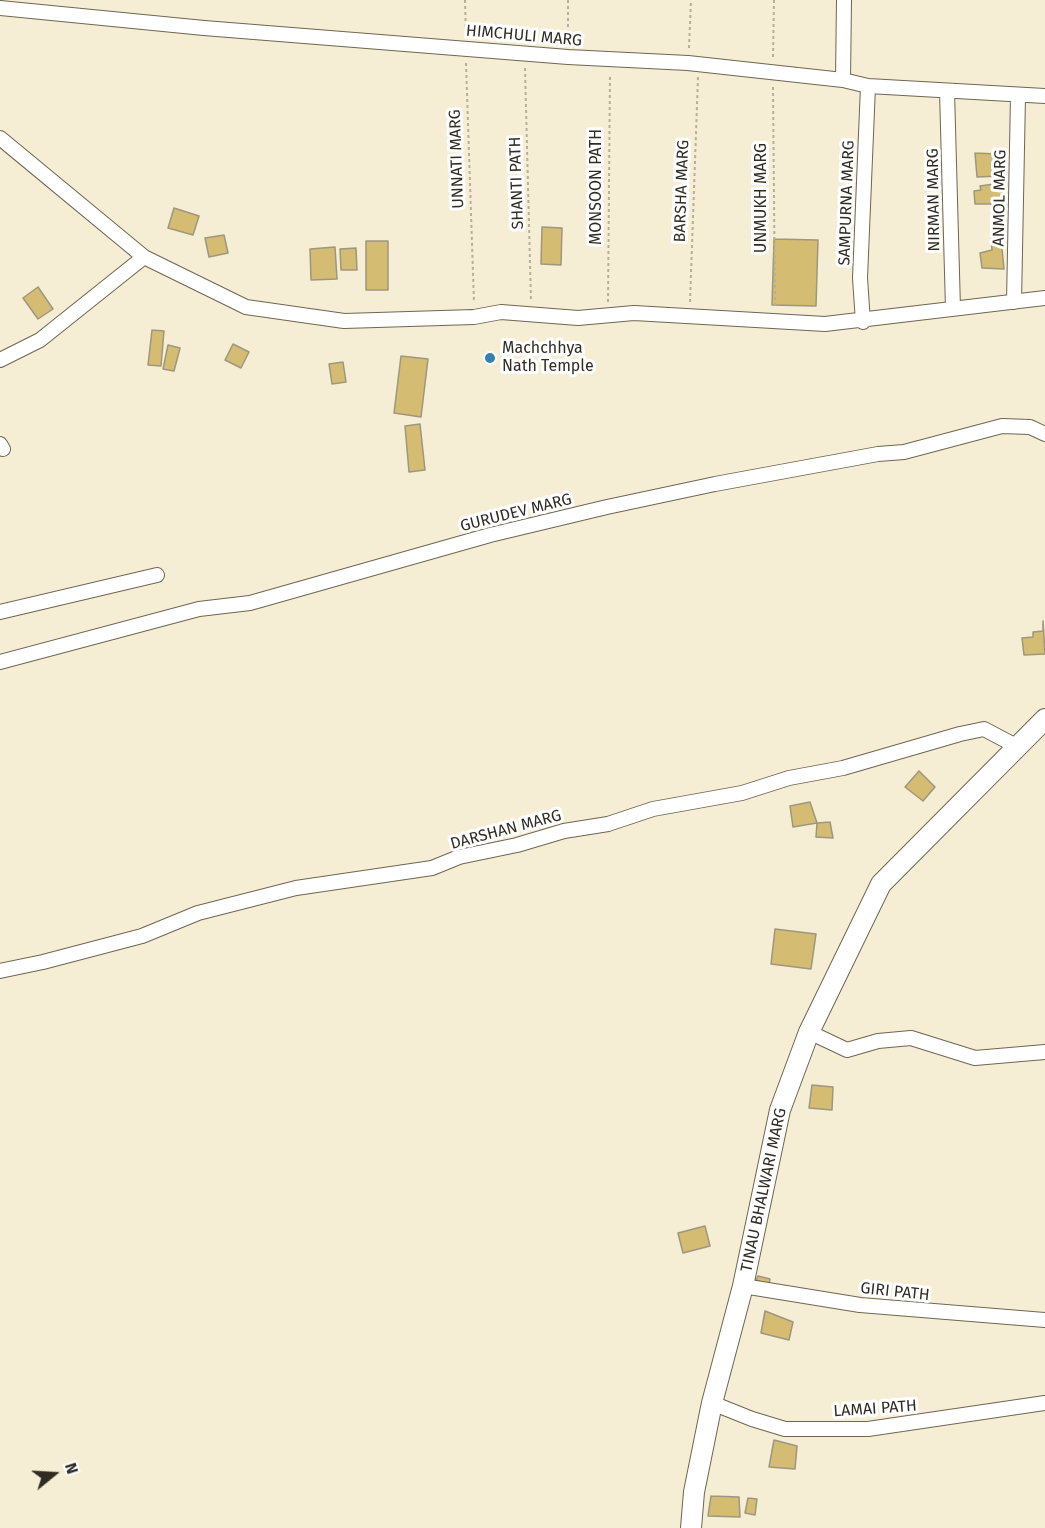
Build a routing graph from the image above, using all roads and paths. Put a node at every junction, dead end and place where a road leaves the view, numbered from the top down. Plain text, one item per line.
1 (465, 0) edge
2 (568, 0) edge
3 (691, 0) edge
4 (774, 0) edge
5 (844, 0) edge
6 (0, 8) edge
7 (466, 48) junction
8 (525, 52) junction
9 (568, 57) junction
10 (610, 59) junction
11 (693, 64) junction
12 (773, 74) junction
13 (843, 80) junction
14 (868, 86) junction
15 (948, 91) junction
16 (1018, 96) junction
17 (1045, 96) edge
18 (0, 138) edge
19 (144, 257) junction
20 (1045, 298) edge
21 (1014, 302) junction
22 (953, 309) junction
23 (531, 314) junction
24 (608, 315) junction
25 (474, 316) junction
26 (689, 317) junction
27 (775, 322) junction
28 (863, 322) junction
29 (0, 360) edge
30 (1045, 434) edge
31 (157, 575) dead end
32 (0, 612) edge
33 (0, 662) edge
34 (1045, 719) edge
35 (1018, 747) junction
36 (0, 970) edge
37 (809, 1032) junction
38 (1045, 1052) edge
39 (743, 1286) junction
40 (1045, 1320) edge
41 (712, 1403) junction
42 (1045, 1403) edge
43 (691, 1528) edge

1 - 7 path, UNNATI MARG
2 - 9 path
3 - 11 path, BARSHA MARG
4 - 12 path, UNMUKH MARG
5 - 13 street
6 - 7 street, HIMCHULI MARG
7 - 8 street, HIMCHULI MARG
7 - 25 path, UNNATI MARG
8 - 9 street, HIMCHULI MARG
8 - 23 path, SHANTI PATH
9 - 10 street, HIMCHULI MARG
10 - 11 street, HIMCHULI MARG
10 - 24 path, MONSOON PATH
11 - 12 street, HIMCHULI MARG
11 - 26 path, BARSHA MARG
12 - 13 street, HIMCHULI MARG
12 - 27 path, UNMUKH MARG
13 - 14 street, HIMCHULI MARG
14 - 15 street, HIMCHULI MARG
14 - 28 street, SAMPURNA MARG
15 - 16 street, HIMCHULI MARG
15 - 22 street, NIRMAN MARG
16 - 17 street, HIMCHULI MARG
16 - 21 street, ANMOL MARG
18 - 19 street
19 - 25 street
19 - 29 street
20 - 21 street
21 - 22 street
22 - 28 street
23 - 24 street
23 - 25 street
24 - 26 street
26 - 27 street
27 - 28 street
30 - 33 street, GURUDEV MARG
31 - 32 street
34 - 35 street, TINAU BHALWARI MARG
35 - 36 street, DARSHAN MARG
35 - 37 street, TINAU BHALWARI MARG
37 - 38 street
37 - 39 street, TINAU BHALWARI MARG
39 - 40 street, GIRI PATH
39 - 41 street, TINAU BHALWARI MARG
41 - 42 street, LAMAI PATH
41 - 43 street, TINAU BHALWARI MARG

